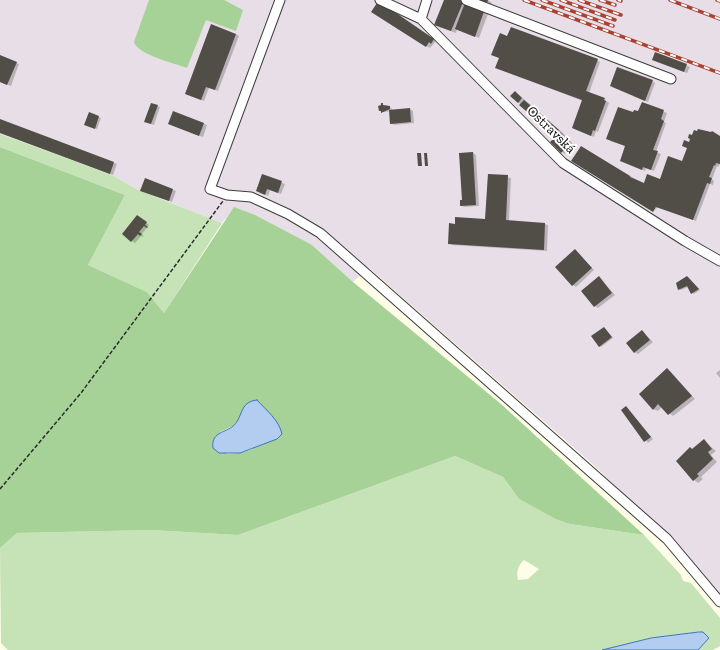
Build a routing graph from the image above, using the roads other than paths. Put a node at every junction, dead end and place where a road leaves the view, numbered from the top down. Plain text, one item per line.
1 (280, 0) edge
2 (380, 0) edge
3 (427, 0) edge
4 (466, 0) edge
5 (421, 19) junction
6 (671, 79) dead end
7 (720, 261) edge
8 (720, 602) edge

1 - 8 street
2 - 5 street, Ostravská
3 - 5 street
4 - 6 street
5 - 7 street, Ostravská

